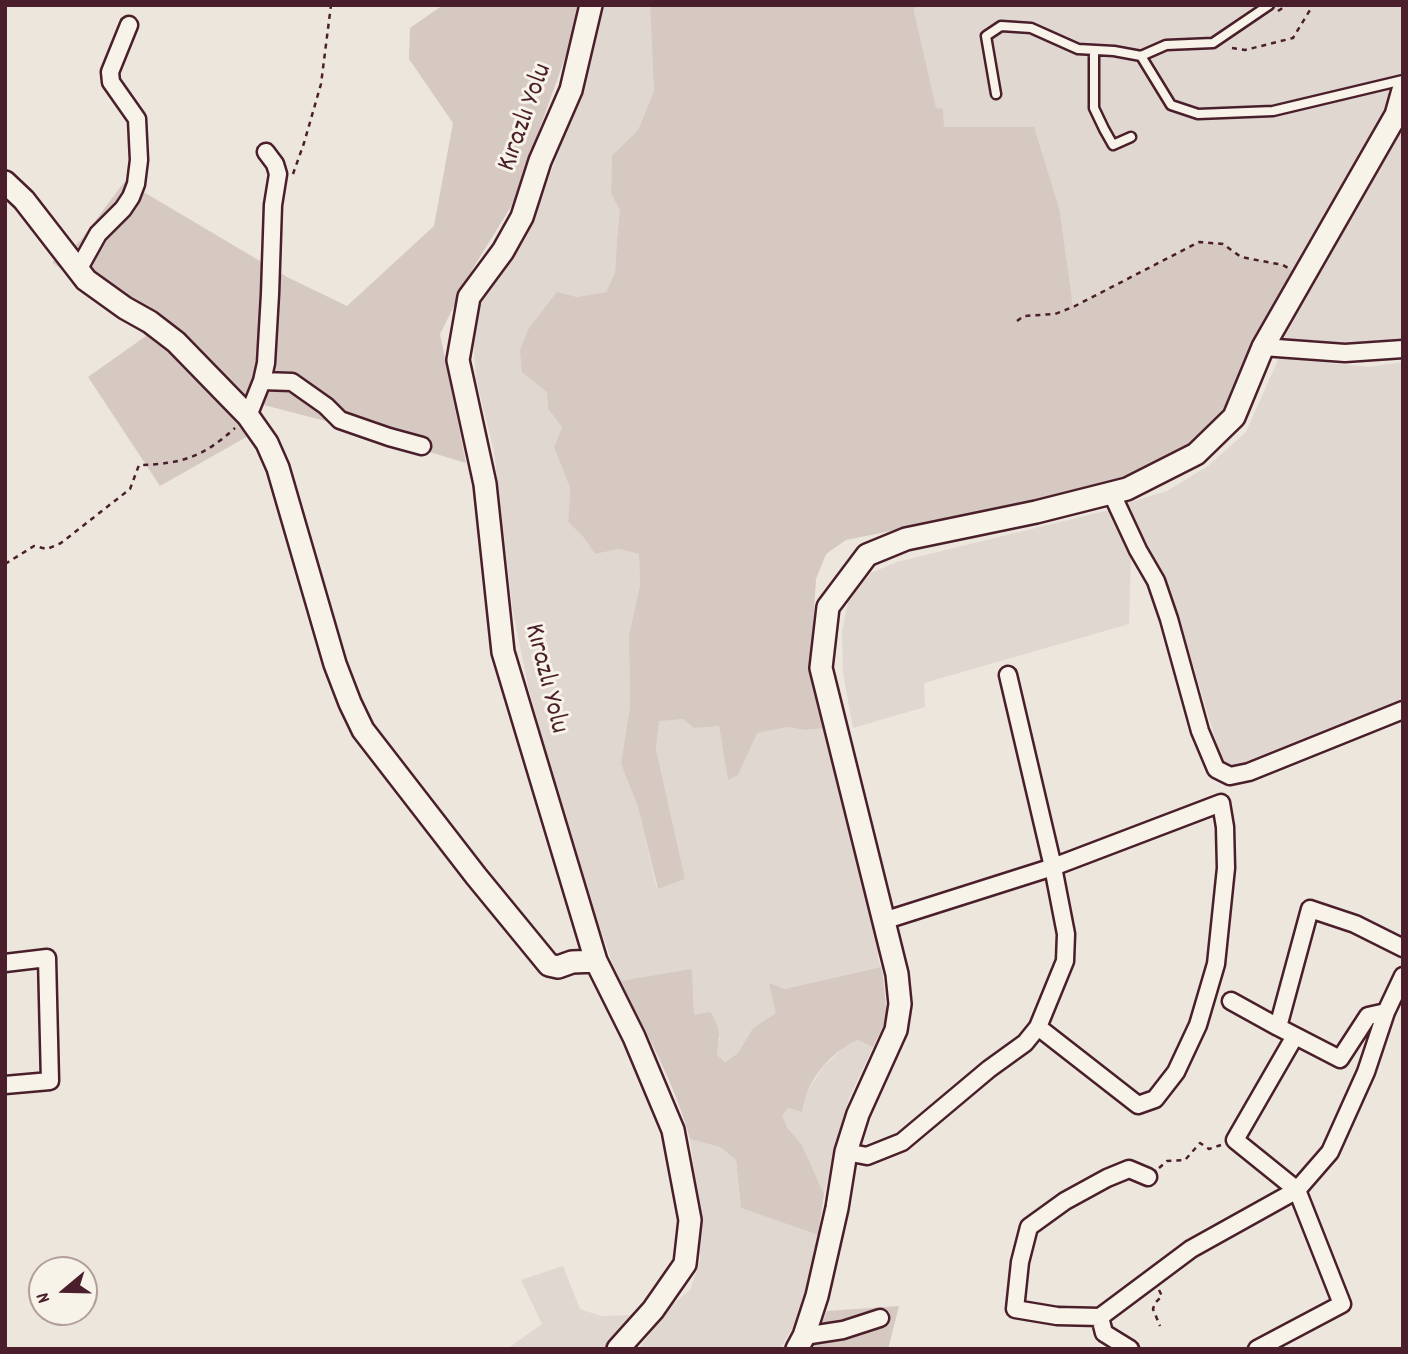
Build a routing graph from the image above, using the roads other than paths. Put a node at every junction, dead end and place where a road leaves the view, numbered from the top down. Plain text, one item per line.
1 (591, 5) edge
2 (1269, 5) edge
3 (129, 25) dead end
4 (1094, 50) junction
5 (1141, 56) junction
6 (1403, 80) edge
7 (1403, 90) edge
8 (996, 94) dead end
9 (1131, 137) dead end
10 (266, 152) dead end
11 (5, 182) edge
12 (78, 270) junction
13 (1263, 347) junction
14 (1403, 348) edge
15 (262, 381) junction
16 (248, 416) junction
17 (422, 446) dead end
18 (1111, 492) junction
19 (1007, 675) dead end
20 (1403, 710) edge
21 (1053, 866) junction
22 (883, 921) junction
23 (1403, 948) edge
24 (596, 961) junction
25 (5, 963) edge
26 (1403, 976) edge
27 (1231, 1001) dead end
28 (1386, 1012) junction
29 (1038, 1027) junction
30 (1278, 1027) junction
31 (1295, 1036) junction
32 (5, 1085) edge
33 (846, 1152) junction
34 (1149, 1177) road end
35 (1297, 1191) junction
36 (1100, 1317) junction
37 (880, 1318) dead end
38 (800, 1342) edge
39 (618, 1349) edge
40 (1130, 1349) edge
41 (1257, 1349) edge

1 - 24 street, Kırazlı Yolu
2 - 5 lane
3 - 12 street
4 - 5 lane
4 - 8 lane
4 - 9 lane
5 - 6 lane
7 - 13 street
10 - 15 street
11 - 12 street
12 - 16 street
13 - 14 street
13 - 18 street
15 - 16 street
15 - 17 street
16 - 24 street
18 - 20 street
18 - 22 street
19 - 21 street
21 - 22 street
21 - 29 street
21 - 29 street
22 - 33 street
23 - 30 street
24 - 39 street, Kırazlı Yolu
25 - 32 street
26 - 28 street
27 - 30 street
28 - 31 street
28 - 35 street
29 - 33 street
30 - 31 street
31 - 35 street
33 - 38 street
34 - 36 street
35 - 36 street
35 - 41 street
36 - 40 street
37 - 38 street

